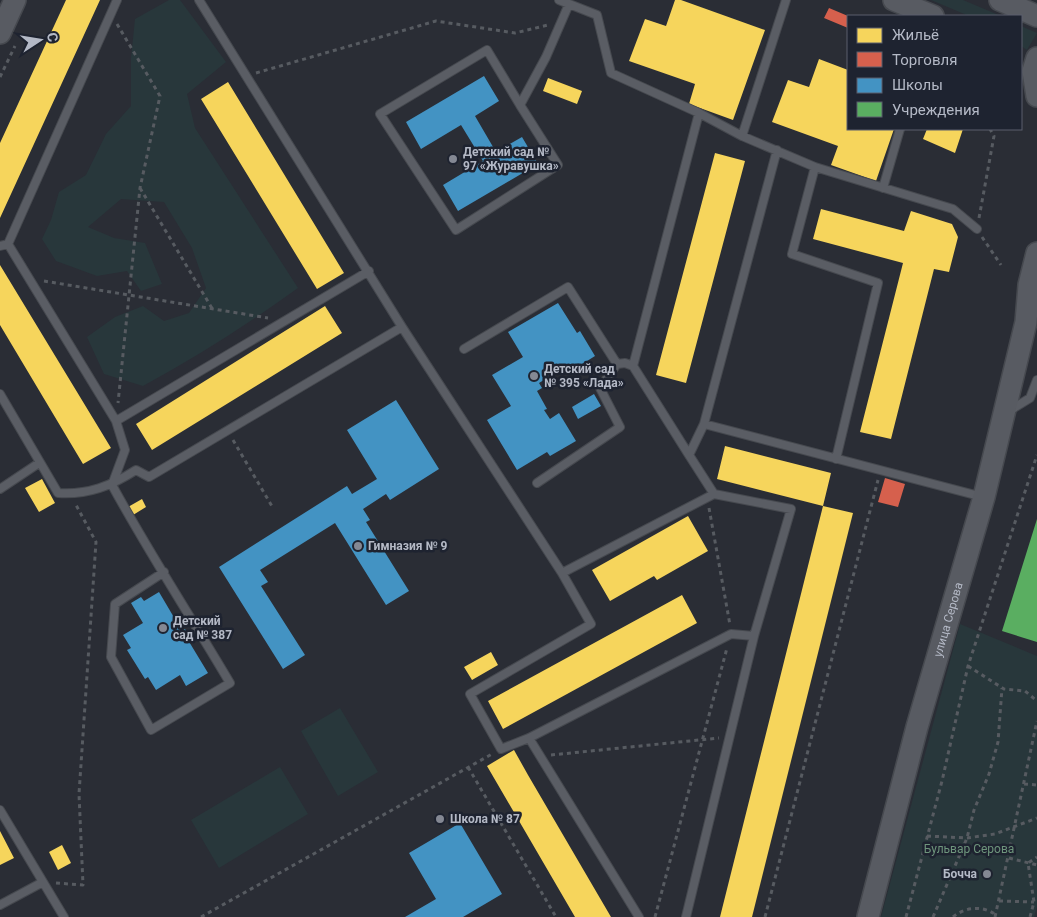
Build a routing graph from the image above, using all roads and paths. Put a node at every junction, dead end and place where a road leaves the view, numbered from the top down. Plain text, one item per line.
1 (15, 0) edge
2 (117, 0) edge
3 (199, 0) edge
4 (559, 0) edge
5 (786, 0) edge
6 (894, 0) edge
7 (1000, 0) edge
8 (569, 4) junction
9 (112, 15) junction
10 (931, 15) edge
11 (1037, 16) edge
12 (561, 22) junction
13 (0, 33) edge
14 (1037, 58) edge
15 (247, 76) junction
16 (1022, 78) edge
17 (1037, 96) edge
18 (1037, 101) edge
19 (520, 105) junction
20 (698, 114) junction
21 (900, 130) edge
22 (991, 130) edge
23 (742, 136) junction
24 (777, 150) junction
25 (815, 167) junction
26 (140, 188) junction
27 (883, 188) junction
28 (976, 229) junction
29 (4, 245) edge
30 (1037, 254) edge
31 (1002, 265) dead end
32 (369, 271) junction
33 (29, 279) junction
34 (129, 296) junction
35 (213, 310) junction
36 (1031, 315) edge
37 (285, 320) junction
38 (402, 327) junction
39 (464, 350) dead end
40 (617, 364) junction
41 (633, 366) junction
42 (1037, 380) edge
43 (0, 394) edge
44 (1003, 415) junction
45 (116, 421) junction
46 (704, 424) junction
47 (228, 431) junction
48 (689, 455) junction
49 (1037, 455) edge
50 (836, 459) junction
51 (39, 463) junction
52 (537, 483) dead end
53 (112, 485) junction
54 (877, 486) dead end
55 (0, 489) edge
56 (70, 494) junction
57 (710, 496) junction
58 (984, 497) junction
59 (273, 508) dead end
60 (164, 572) junction
61 (562, 573) junction
62 (731, 634) junction
63 (754, 636) junction
64 (968, 666) junction
65 (1002, 688) junction
66 (1037, 701) edge
67 (1037, 721) edge
68 (730, 736) junction
69 (529, 738) junction
70 (703, 739) junction
71 (501, 749) junction
72 (540, 756) junction
73 (468, 768) junction
74 (1024, 784) junction
75 (1037, 785) edge
76 (0, 810) edge
77 (1037, 818) edge
78 (1015, 827) junction
79 (927, 836) junction
80 (967, 838) junction
81 (1037, 857) edge
82 (1009, 858) junction
83 (1028, 863) junction
84 (1037, 865) edge
85 (43, 882) junction
86 (999, 902) junction
87 (1034, 902) junction
88 (0, 905) edge
89 (995, 916) edge
90 (64, 917) edge
91 (201, 917) edge
92 (556, 917) edge
93 (639, 917) edge
94 (655, 917) edge
95 (686, 917) edge
96 (765, 917) edge
97 (868, 917) edge
98 (906, 917) edge
99 (933, 917) edge
100 (954, 917) edge
101 (1030, 917) edge

1 - 13 street
2 - 9 lane
3 - 15 lane
4 - 8 lane
5 - 23 lane
6 - 10 street
7 - 11 street
8 - 12 lane
8 - 20 lane
9 - 26 path
9 - 29 lane
12 - 15 path
12 - 19 lane
14 - 17 street
15 - 32 lane
16 - 18 street
19 - 19 lane
20 - 23 lane
20 - 41 lane
21 - 27 lane
22 - 28 path
23 - 24 lane
24 - 25 lane
24 - 46 lane
25 - 27 lane
25 - 50 lane
26 - 34 path
26 - 35 path
27 - 28 lane
28 - 31 path
29 - 33 lane
30 - 36 street, улица Серова
32 - 37 lane
32 - 38 lane
33 - 34 path
33 - 45 lane
34 - 35 path
34 - 45 path
35 - 37 path
36 - 44 street, улица Серова
37 - 45 lane
38 - 47 lane
38 - 61 lane
39 - 40 lane
40 - 41 lane
40 - 52 lane
41 - 48 lane
42 - 44 lane
43 - 51 lane
44 - 58 street, улица Серова
45 - 53 lane
46 - 48 lane
46 - 50 lane
47 - 53 lane
47 - 59 path
48 - 57 lane
49 - 64 path
50 - 58 lane
51 - 55 lane
51 - 56 lane
53 - 56 lane
53 - 60 lane
54 - 96 path
56 - 85 path
57 - 61 lane
57 - 62 path
57 - 63 lane
58 - 97 street, улица Серова
60 - 60 lane
61 - 71 lane
62 - 63 lane
62 - 69 lane
62 - 70 path
63 - 68 lane
64 - 65 path
64 - 79 path
65 - 66 path
65 - 80 path
67 - 74 path
68 - 70 path
68 - 95 lane
69 - 71 lane
69 - 72 lane
70 - 72 path
70 - 94 path
71 - 73 path
72 - 93 lane
73 - 91 path
73 - 92 path
74 - 75 path
74 - 78 path
76 - 85 lane
77 - 78 path
78 - 80 path
78 - 82 path
79 - 80 path
79 - 98 path
80 - 99 path
81 - 83 path
82 - 83 path
82 - 86 path
83 - 84 path
83 - 87 path
85 - 88 lane
85 - 90 lane
86 - 87 path
86 - 89 path
87 - 101 path
89 - 100 path

